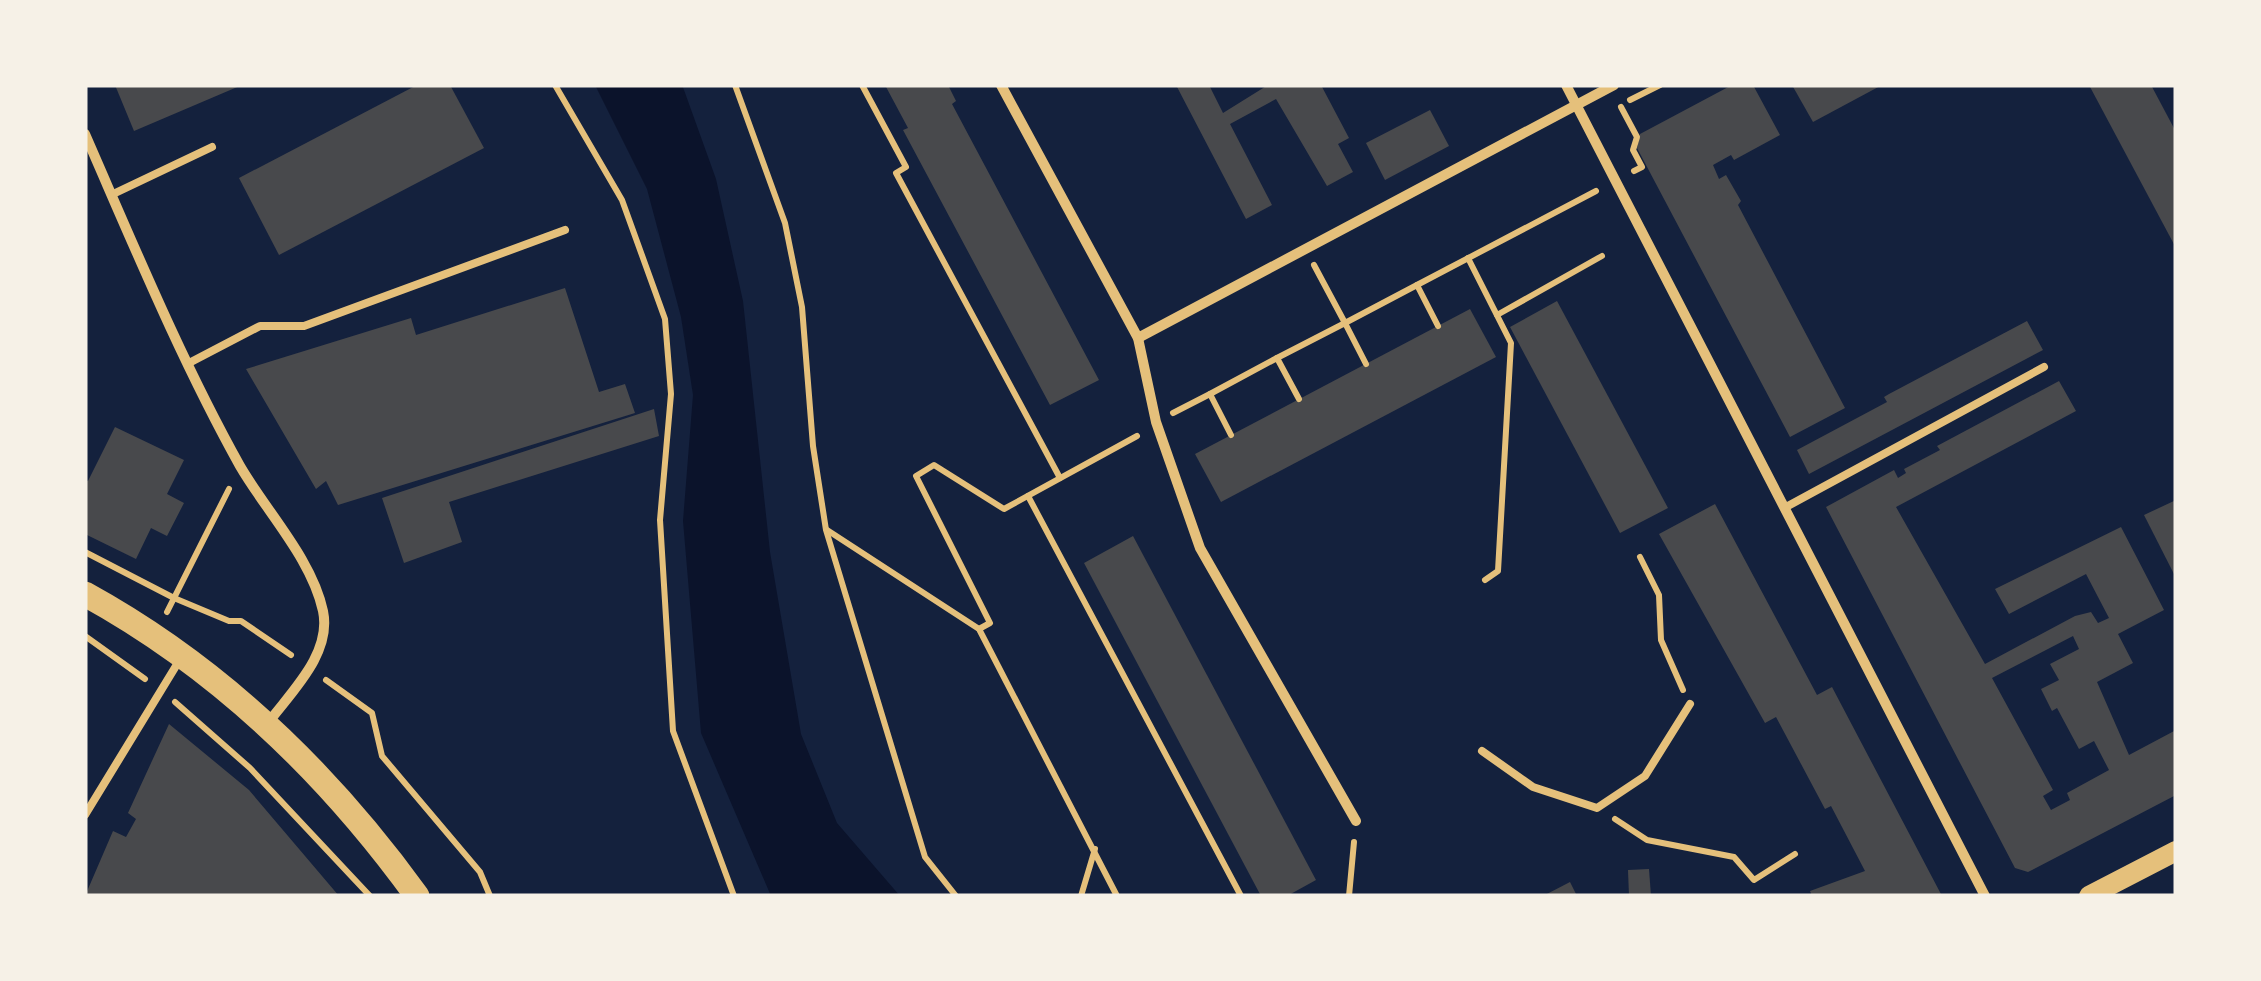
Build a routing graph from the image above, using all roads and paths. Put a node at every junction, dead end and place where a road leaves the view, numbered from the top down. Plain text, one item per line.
1 (554, 85) edge
2 (735, 85) edge
3 (862, 85) edge
4 (1001, 85) edge
5 (1566, 85) edge
6 (1614, 85) edge
7 (1620, 106) dead end
8 (1576, 108) junction
9 (85, 134) edge
10 (212, 147) dead end
11 (1614, 181) junction
12 (112, 194) junction
13 (565, 230) dead end
14 (1307, 251) junction
15 (1602, 256) dead end
16 (1468, 258) junction
17 (1417, 285) junction
18 (1496, 314) junction
19 (1345, 323) junction
20 (1438, 326) dead end
21 (1138, 338) junction
22 (1277, 358) junction
23 (188, 363) junction
24 (1366, 364) dead end
25 (2044, 367) dead end
26 (1210, 394) junction
27 (1298, 400) dead end
28 (1156, 422) junction
29 (1231, 434) dead end
30 (240, 466) junction
31 (1060, 478) junction
32 (1028, 496) junction
33 (1786, 506) junction
34 (826, 530) junction
35 (1640, 556) dead end
36 (1486, 580) dead end
37 (85, 594) edge
38 (174, 598) dead end
39 (978, 629) junction
40 (85, 636) edge
41 (182, 656) junction
42 (162, 690) junction
43 (1690, 704) joint
44 (267, 724) junction
45 (1482, 751) dead end
46 (1597, 808) junction
47 (85, 815) edge
48 (1356, 822) joint
49 (1096, 848) junction
50 (2176, 851) edge
51 (1795, 854) dead end
52 (2099, 894) edge
53 (370, 896) edge
54 (417, 896) edge
55 (734, 896) edge
56 (956, 896) edge
57 (1081, 896) edge
58 (1117, 896) edge
59 (1241, 896) edge
60 (1349, 896) edge
61 (1985, 896) edge

1 - 55 path
2 - 34 path
3 - 31 path
4 - 21 street
5 - 8 street
6 - 8 street
7 - 11 path
8 - 11 street
8 - 14 street
9 - 12 street
10 - 12 lane
11 - 16 path
11 - 33 street
12 - 23 street
13 - 23 lane
14 - 19 path
14 - 21 street
15 - 18 path
16 - 17 path
16 - 18 path
17 - 19 path
17 - 20 path
18 - 36 path
19 - 22 path
19 - 24 path
21 - 28 street
22 - 26 path
22 - 27 path
23 - 30 street
25 - 33 lane
26 - 28 path
26 - 29 path
28 - 31 path
28 - 48 street
30 - 38 path
30 - 44 street
31 - 32 path
32 - 39 path
32 - 59 path
33 - 61 street
34 - 39 path
34 - 56 path
35 - 43 path
37 - 41 main road
39 - 49 path
40 - 42 path
41 - 42 lane
41 - 44 main road
42 - 47 lane
42 - 53 path
43 - 46 lane
44 - 54 main road
45 - 46 lane
46 - 51 path
48 - 60 path
49 - 57 path
49 - 58 path
50 - 52 main road

